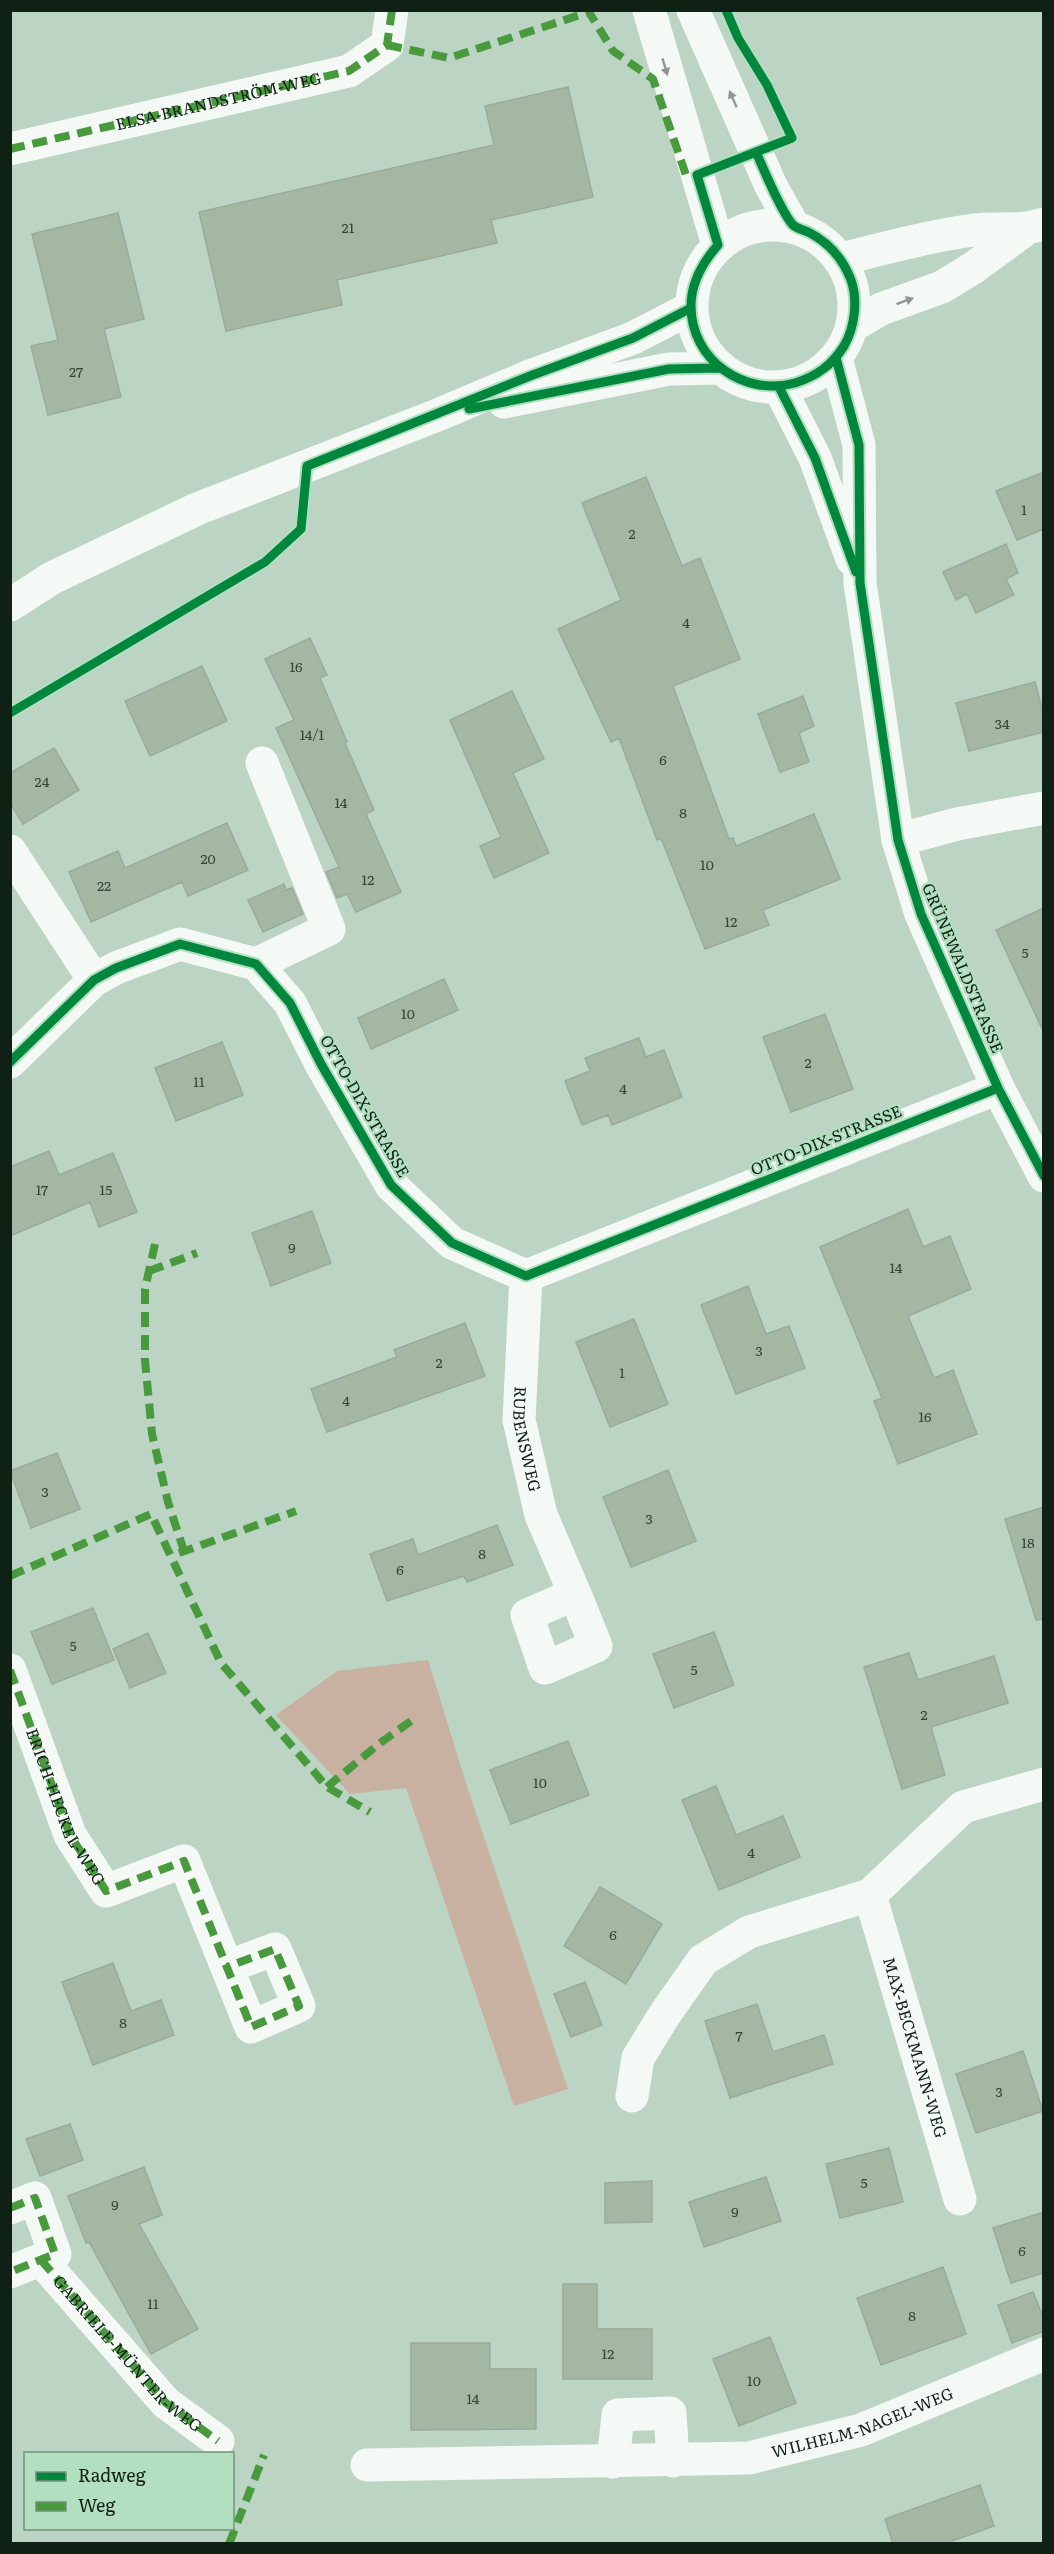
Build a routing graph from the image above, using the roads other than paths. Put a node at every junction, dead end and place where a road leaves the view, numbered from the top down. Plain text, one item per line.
1 (392, 10) edge
2 (649, 10) edge
3 (693, 10) edge
4 (10, 149) edge
5 (794, 227) junction
6 (1034, 227) edge
7 (718, 245) junction
8 (841, 259) junction
9 (691, 308) junction
10 (852, 326) junction
11 (836, 358) junction
12 (720, 368) junction
13 (779, 387) junction
14 (440, 414) junction
15 (860, 583) junction
16 (10, 604) edge
17 (262, 763) dead end
18 (1044, 808) edge
19 (898, 840) junction
20 (10, 851) edge
21 (256, 964) junction
22 (94, 980) junction
23 (10, 1062) edge
24 (998, 1088) junction
25 (1044, 1176) edge
26 (526, 1276) junction
27 (575, 1594) dead end
28 (10, 1670) edge
29 (1044, 1784) edge
30 (870, 1895) junction
31 (227, 1967) dead end
32 (632, 2096) dead end
33 (960, 2199) dead end
34 (10, 2208) edge
35 (41, 2260) junction
36 (10, 2272) edge
37 (1044, 2354) edge
38 (218, 2440) dead end
39 (674, 2460) junction
40 (613, 2462) junction
41 (367, 2465) dead end

1 - 4 street, ELSA-BRANDSTRÖM-WEG
2 -> 7 street
5 -> 3 street
5 - 7 street
5 - 8 street
6 - 8 street
10 -> 6 street
7 - 9 street
8 - 10 street
9 - 12 street
9 - 14 street
10 - 11 street
11 - 13 street
11 - 15 street, GRÜNEWALDSTRASSE
12 - 13 street
12 - 14 street
13 - 15 street, GRÜNEWALDSTRASSE
14 - 16 street
15 - 19 street, GRÜNEWALDSTRASSE
17 - 21 street
18 - 19 street
19 - 24 street, GRÜNEWALDSTRASSE
20 - 22 street
21 - 22 street
21 - 26 street, OTTO-DIX-STRASSE
22 - 23 street
24 - 25 street, GRÜNEWALDSTRASSE
24 - 26 street, OTTO-DIX-STRASSE
26 - 27 street, RUBENSWEG
28 - 31 street, ERICH-HECKEL-WEG
29 - 30 street
30 - 32 street
30 - 33 street, MAX-BECKMANN-WEG
34 - 35 street, GABRIELE-MÜNTER-WEG
35 - 36 street, GABRIELE-MÜNTER-WEG
35 - 38 street, GABRIELE-MÜNTER-WEG
37 - 39 street, WILHELM-NAGEL-WEG
39 - 40 street, WILHELM-NAGEL-WEG
39 - 40 street
40 - 41 street, WILHELM-NAGEL-WEG

